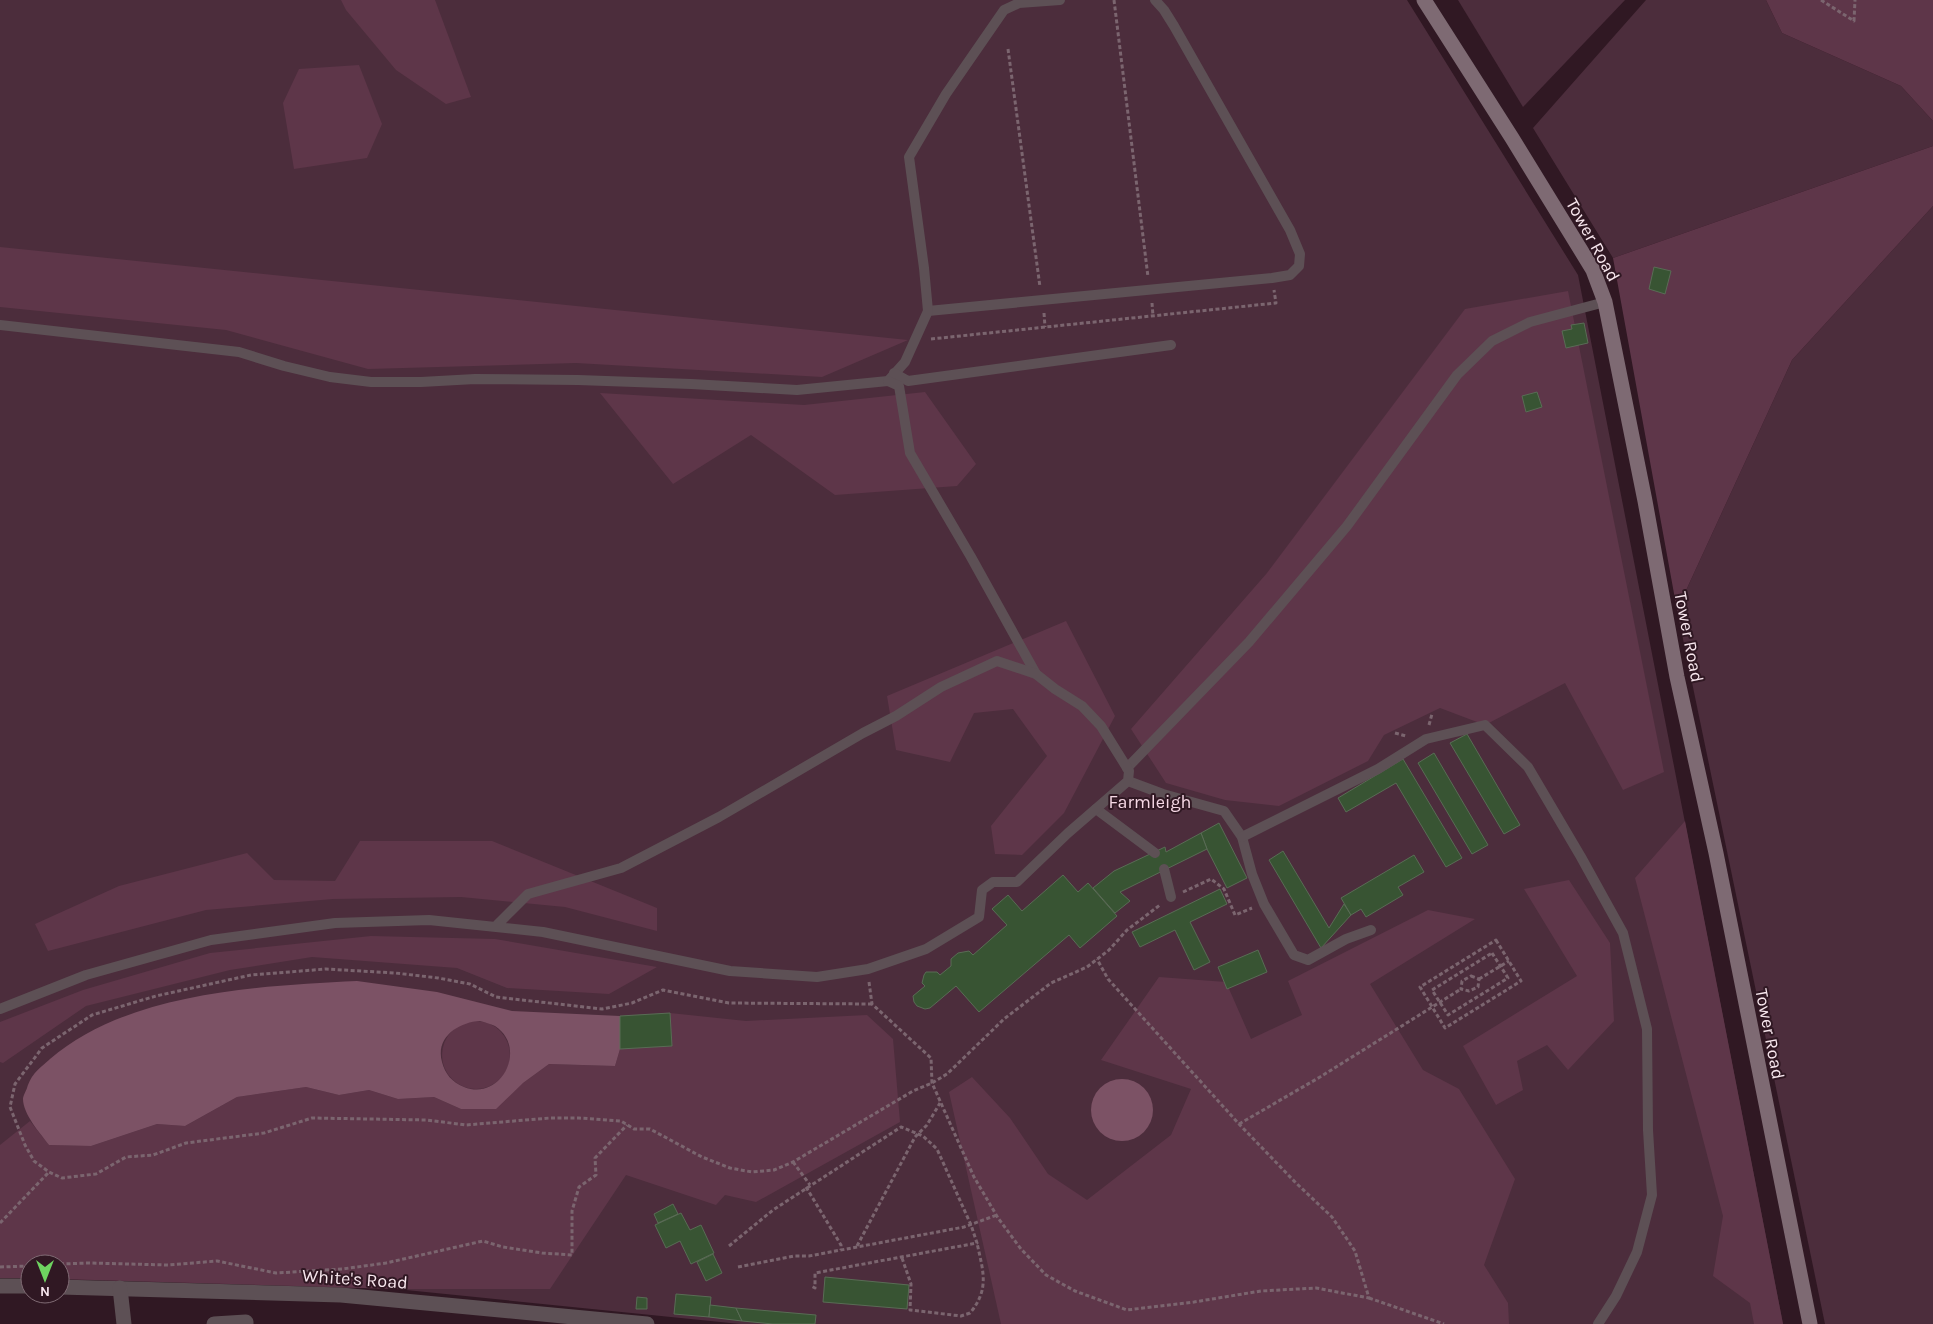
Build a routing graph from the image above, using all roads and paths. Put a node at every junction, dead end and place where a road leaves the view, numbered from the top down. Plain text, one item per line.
1 (1060, 0) edge
2 (1114, 0) edge
3 (1155, 0) edge
4 (1424, 0) edge
5 (1820, 0) edge
6 (1856, 0) edge
7 (1008, 49) dead end
8 (1272, 278) junction
9 (1150, 289) junction
10 (1042, 301) junction
11 (1605, 302) junction
12 (928, 311) junction
13 (1153, 316) junction
14 (0, 326) edge
15 (1046, 327) junction
16 (922, 340) dead end
17 (1171, 345) dead end
18 (891, 377) junction
19 (1036, 674) junction
20 (1127, 768) junction
21 (1128, 781) junction
22 (1096, 809) junction
23 (1242, 837) junction
24 (1154, 853) dead end
25 (1164, 869) dead end
26 (1171, 897) junction
27 (1264, 904) junction
28 (495, 927) junction
29 (1371, 930) dead end
30 (1097, 959) junction
31 (1509, 961) junction
32 (1500, 966) junction
33 (868, 969) junction
34 (1462, 972) junction
35 (1466, 979) junction
36 (1479, 979) junction
37 (1461, 989) junction
38 (1473, 989) junction
39 (1478, 996) junction
40 (1440, 1002) junction
41 (872, 1004) junction
42 (1432, 1008) junction
43 (0, 1009) edge
44 (932, 1083) junction
45 (940, 1102) junction
46 (1239, 1124) junction
47 (627, 1125) junction
48 (918, 1134) junction
49 (794, 1162) junction
50 (49, 1172) junction
51 (808, 1186) junction
52 (997, 1215) junction
53 (0, 1224) edge
54 (971, 1225) junction
55 (977, 1243) junction
56 (729, 1246) dead end
57 (857, 1247) junction
58 (841, 1250) junction
59 (902, 1258) junction
60 (70, 1263) edge
61 (20, 1266) edge
62 (0, 1267) edge
63 (738, 1267) dead end
64 (0, 1286) edge
65 (20, 1286) edge
66 (811, 1286) dead end
67 (70, 1287) edge
68 (120, 1288) junction
69 (1370, 1298) junction
70 (535, 1318) edge
71 (124, 1324) edge
72 (214, 1324) edge
73 (246, 1324) edge
74 (648, 1324) edge
75 (1444, 1324) edge
76 (1598, 1324) edge
77 (1810, 1324) edge

1 - 12 lane
2 - 9 path
3 - 8 lane
4 - 11 street, Tower Road
5 - 6 path
7 - 10 path
8 - 9 lane
8 - 13 path
9 - 10 lane
9 - 13 path
10 - 12 lane
10 - 15 path
11 - 20 lane
11 - 77 street, Tower Road
12 - 18 lane
13 - 15 path
14 - 18 lane
15 - 16 path
17 - 18 lane
18 - 19 lane
19 - 20 lane
19 - 28 lane
20 - 21 lane
21 - 22 lane
21 - 23 lane
22 - 24 lane
22 - 33 lane
23 - 27 lane
23 - 76 lane
25 - 26 lane
26 - 27 path
26 - 30 path
27 - 29 lane
28 - 33 lane
28 - 43 lane
30 - 44 path
30 - 46 path
31 - 32 path
31 - 42 path
31 - 42 path
32 - 34 path
32 - 36 path
32 - 39 path
33 - 41 path
34 - 35 path
34 - 40 path
35 - 36 path
35 - 37 path
36 - 38 path
37 - 38 path
37 - 40 path
38 - 39 path
39 - 40 path
40 - 42 path
41 - 44 path
41 - 50 path
42 - 46 path
44 - 45 path
44 - 49 path
45 - 48 path
45 - 52 path
46 - 69 path
47 - 49 path
47 - 50 path
47 - 60 path
48 - 51 path
48 - 54 path
48 - 57 path
49 - 51 path
50 - 53 path
51 - 56 path
51 - 58 path
52 - 54 path
52 - 69 path
54 - 55 path
54 - 57 path
55 - 59 path
55 - 59 path
57 - 58 path
58 - 63 path
59 - 66 path
61 - 62 path
64 - 65 street
67 - 68 street, White's Road
68 - 70 street, White's Road
68 - 71 street
69 - 75 path
70 - 74 street, White's Road
72 - 73 street

